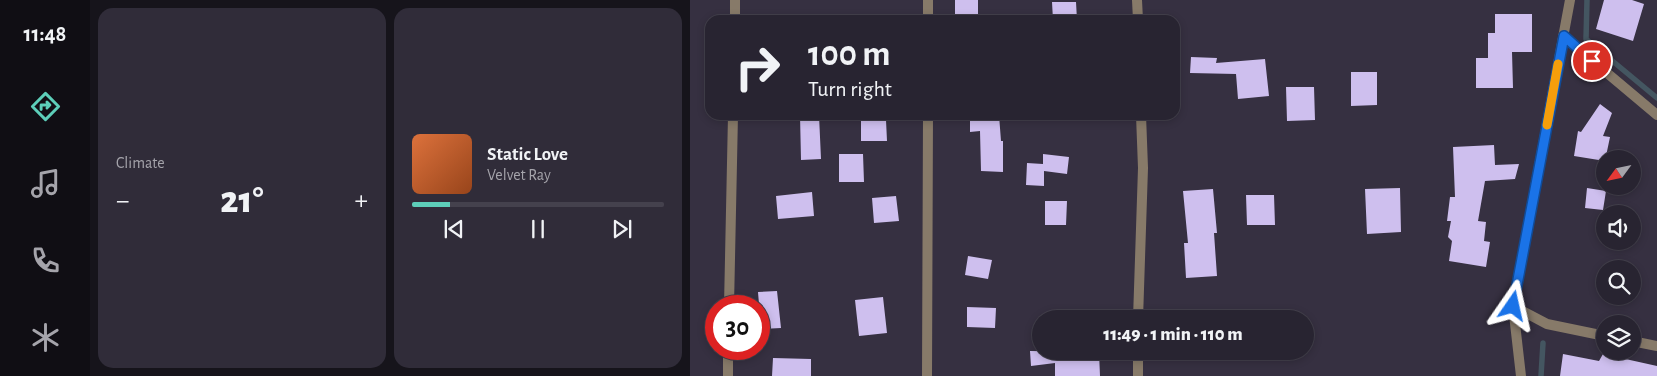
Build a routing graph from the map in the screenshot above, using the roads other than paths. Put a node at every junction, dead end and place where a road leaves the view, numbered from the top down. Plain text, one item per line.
1 (736, 0) edge
2 (928, 0) edge
3 (1137, 0) edge
4 (1570, 0) edge
5 (735, 15) edge
6 (928, 15) edge
7 (1138, 15) edge
8 (1564, 36) junction
9 (1657, 114) edge
10 (733, 120) edge
11 (928, 120) edge
12 (1141, 120) edge
13 (729, 295) edge
14 (1513, 306) junction
15 (1138, 310) edge
16 (1596, 334) edge
17 (1641, 343) edge
18 (1657, 346) edge
19 (728, 360) edge
20 (1138, 360) edge
21 (728, 376) edge
22 (927, 376) edge
23 (1138, 376) edge
24 (1521, 376) edge

1 - 5 street
2 - 6 street
3 - 7 street
4 - 8 street
8 - 9 street
8 - 14 street
10 - 13 street
11 - 22 street
12 - 15 street
14 - 16 street
14 - 24 street
17 - 18 street
19 - 21 street
20 - 23 street

